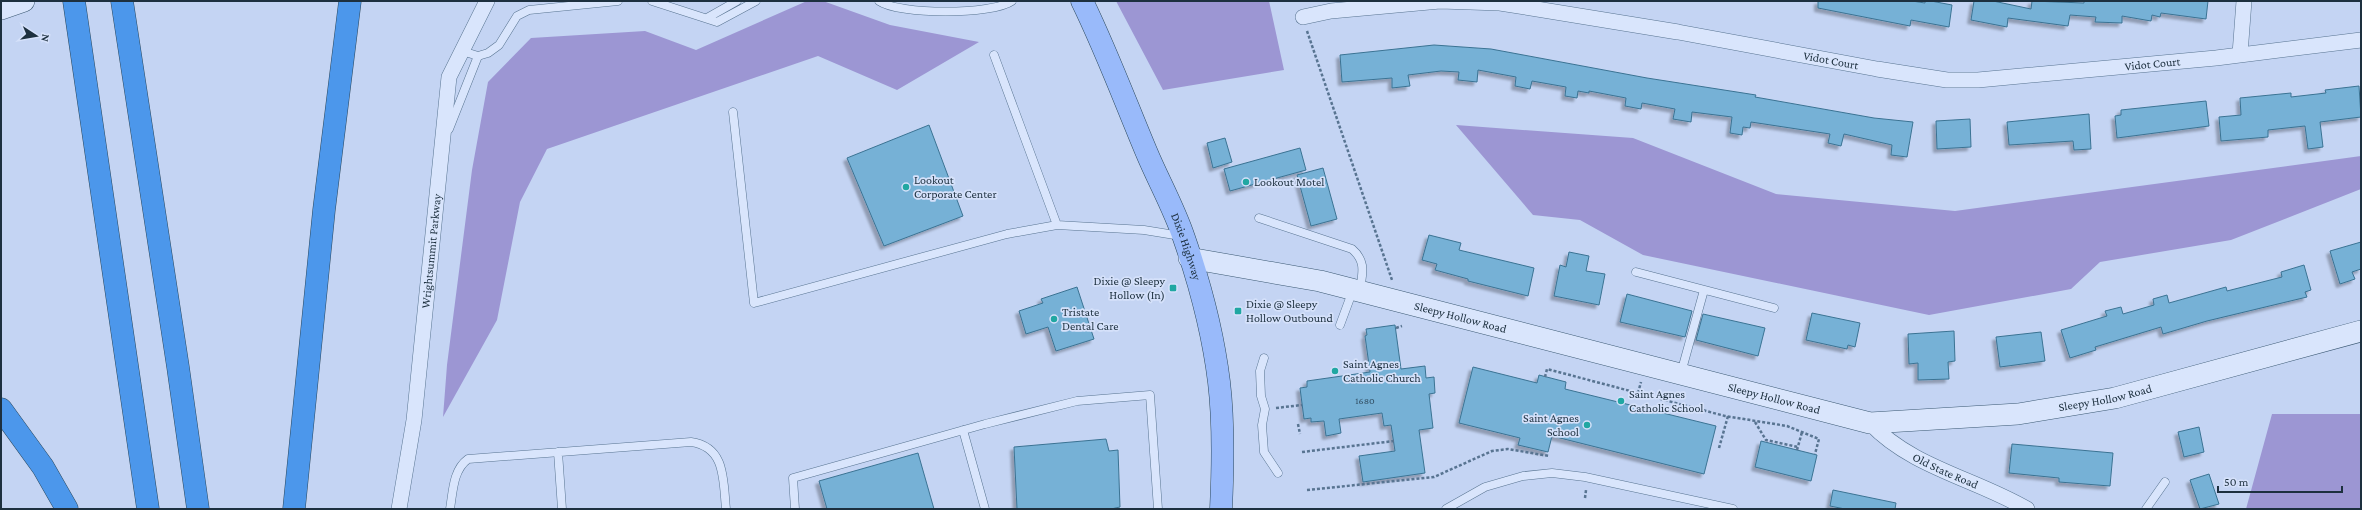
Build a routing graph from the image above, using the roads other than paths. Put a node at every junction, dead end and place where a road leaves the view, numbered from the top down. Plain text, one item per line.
1 (24, 1) edge
2 (74, 1) edge
3 (122, 1) edge
4 (350, 1) edge
5 (487, 1) edge
6 (618, 1) edge
7 (652, 1) edge
8 (737, 1) edge
9 (756, 1) edge
10 (879, 1) edge
11 (1012, 1) edge
12 (1082, 1) edge
13 (2244, 1) edge
14 (1, 9) edge
15 (1303, 17) road end
16 (707, 18) junction
17 (2361, 40) edge
18 (462, 51) junction
19 (2240, 54) junction
20 (994, 55) dead end
21 (478, 56) junction
22 (733, 112) dead end
23 (443, 144) junction
24 (1259, 218) dead end
25 (1057, 225) junction
26 (1184, 237) junction
27 (1190, 258) junction
28 (1636, 272) dead end
29 (1704, 290) junction
30 (1357, 291) junction
31 (1774, 308) dead end
32 (1340, 325) dead end
33 (2361, 331) edge
34 (1264, 358) dead end
35 (1681, 373) junction
36 (1, 408) edge
37 (1870, 423) junction
38 (963, 430) junction
39 (558, 452) junction
40 (1278, 473) dead end
41 (2165, 482) dead end
42 (67, 509) edge
43 (148, 509) edge
44 (198, 509) edge
45 (294, 509) edge
46 (399, 509) edge
47 (450, 509) edge
48 (562, 509) edge
49 (726, 509) edge
50 (795, 509) edge
51 (985, 509) edge
52 (1158, 509) edge
53 (1221, 509) edge
54 (1446, 509) edge
55 (1733, 509) edge
56 (2027, 509) edge
57 (2146, 509) edge

1 - 14 main road
2 - 43 highway
3 - 44 highway
4 - 45 highway
5 - 18 street, Wrightsummit Parkway
6 - 21 lane
7 - 16 lane
8 - 16 lane
9 - 16 lane
10 - 11 lane
12 - 26 main road, Dixie Highway
13 - 19 street
15 - 19 street, Vidot Court
17 - 19 street, Vidot Court
18 - 21 lane
18 - 23 street, Wrightsummit Parkway
20 - 25 lane
21 - 23 lane
22 - 25 lane
23 - 46 street, Wrightsummit Parkway
24 - 30 lane
25 - 26 lane
26 - 27 main road, Dixie Highway
27 - 30 main road, Sleepy Hollow Road
27 - 53 main road, Dixie Highway
28 - 29 lane
29 - 31 lane
29 - 35 lane
30 - 32 lane
30 - 35 main road, Sleepy Hollow Road
33 - 37 main road, Sleepy Hollow Road
34 - 40 lane
35 - 37 main road, Sleepy Hollow Road
36 - 42 highway
37 - 56 street, Old State Road
38 - 50 lane
38 - 51 lane
38 - 52 lane
39 - 47 lane
39 - 48 lane
39 - 49 lane
41 - 57 lane
54 - 55 lane

